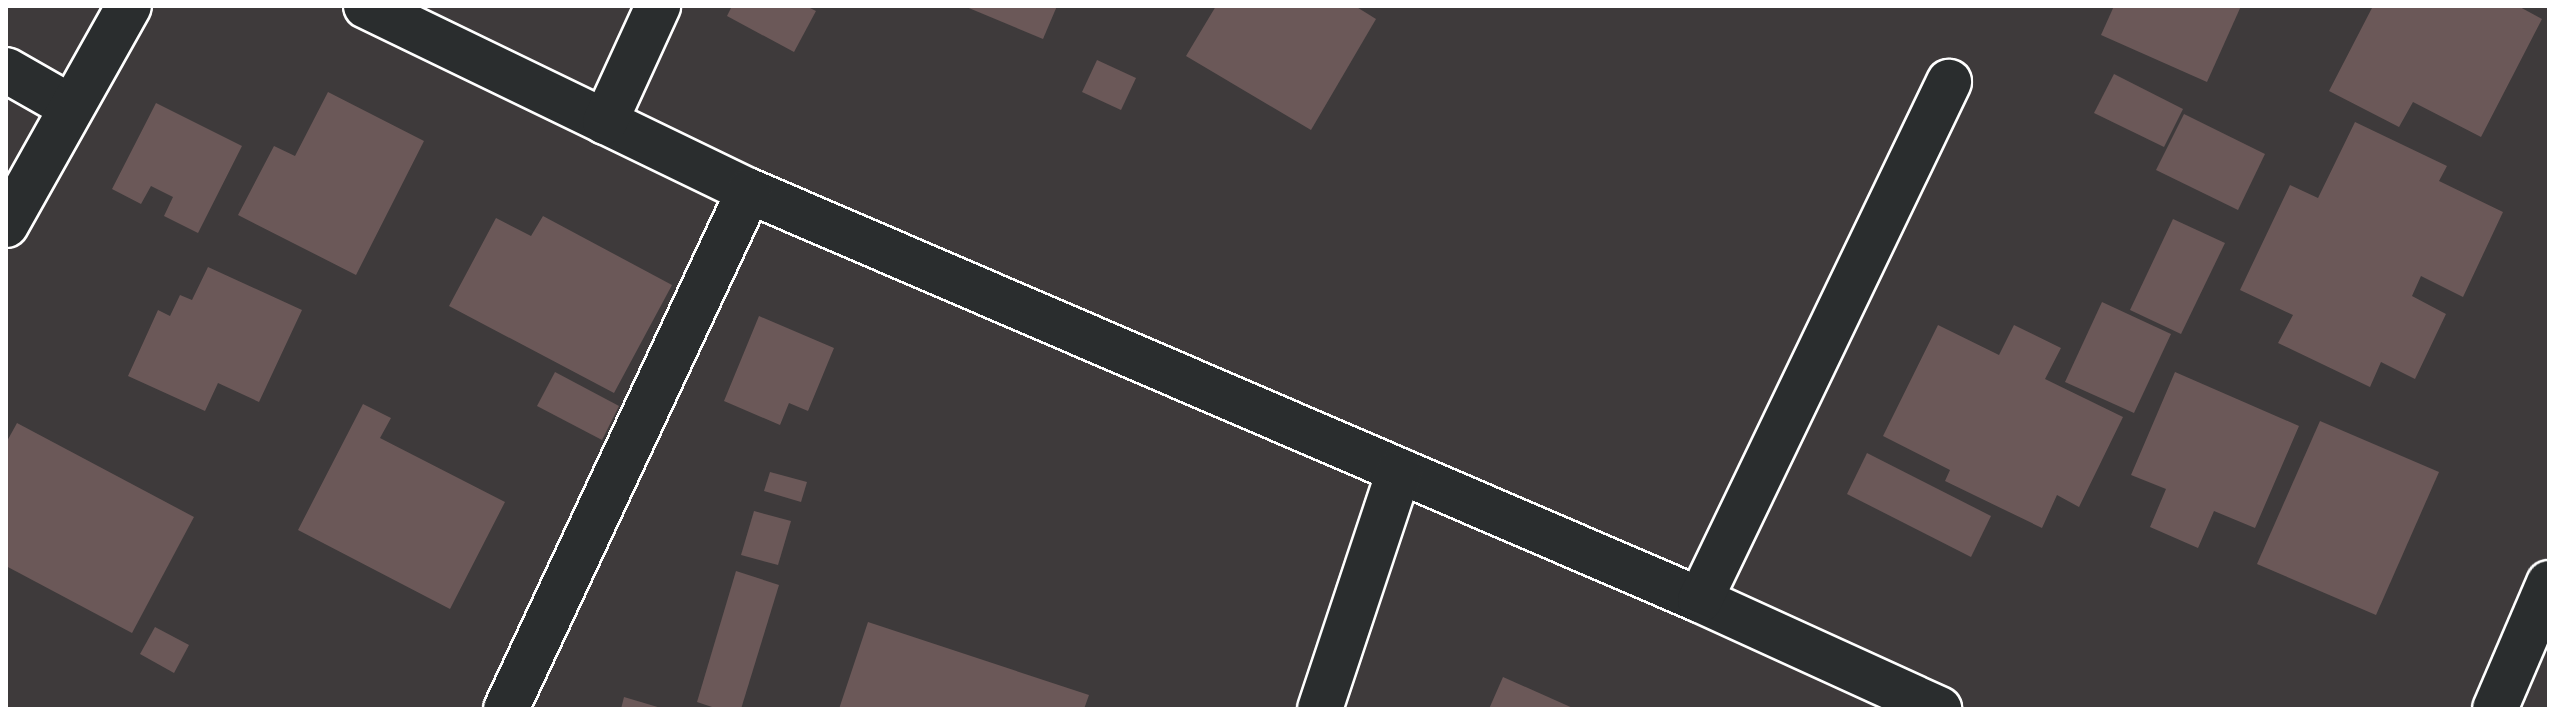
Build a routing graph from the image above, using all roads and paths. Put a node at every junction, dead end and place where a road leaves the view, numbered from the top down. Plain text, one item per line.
1 (129, 6) edge
2 (366, 6) edge
3 (658, 6) edge
4 (6, 70) edge
5 (1949, 82) dead end
6 (71, 107) junction
7 (605, 122) junction
8 (749, 191) junction
9 (6, 225) edge
10 (1399, 471) junction
11 (2549, 583) edge
12 (1700, 600) junction
13 (506, 709) edge
14 (1320, 709) edge
15 (1939, 709) edge
16 (2495, 709) edge

1 - 6 street
2 - 7 street
3 - 7 street
4 - 6 street
5 - 12 street
6 - 9 street
7 - 8 street
8 - 10 street
8 - 13 street
10 - 12 street
10 - 14 street
11 - 16 street
12 - 15 street

